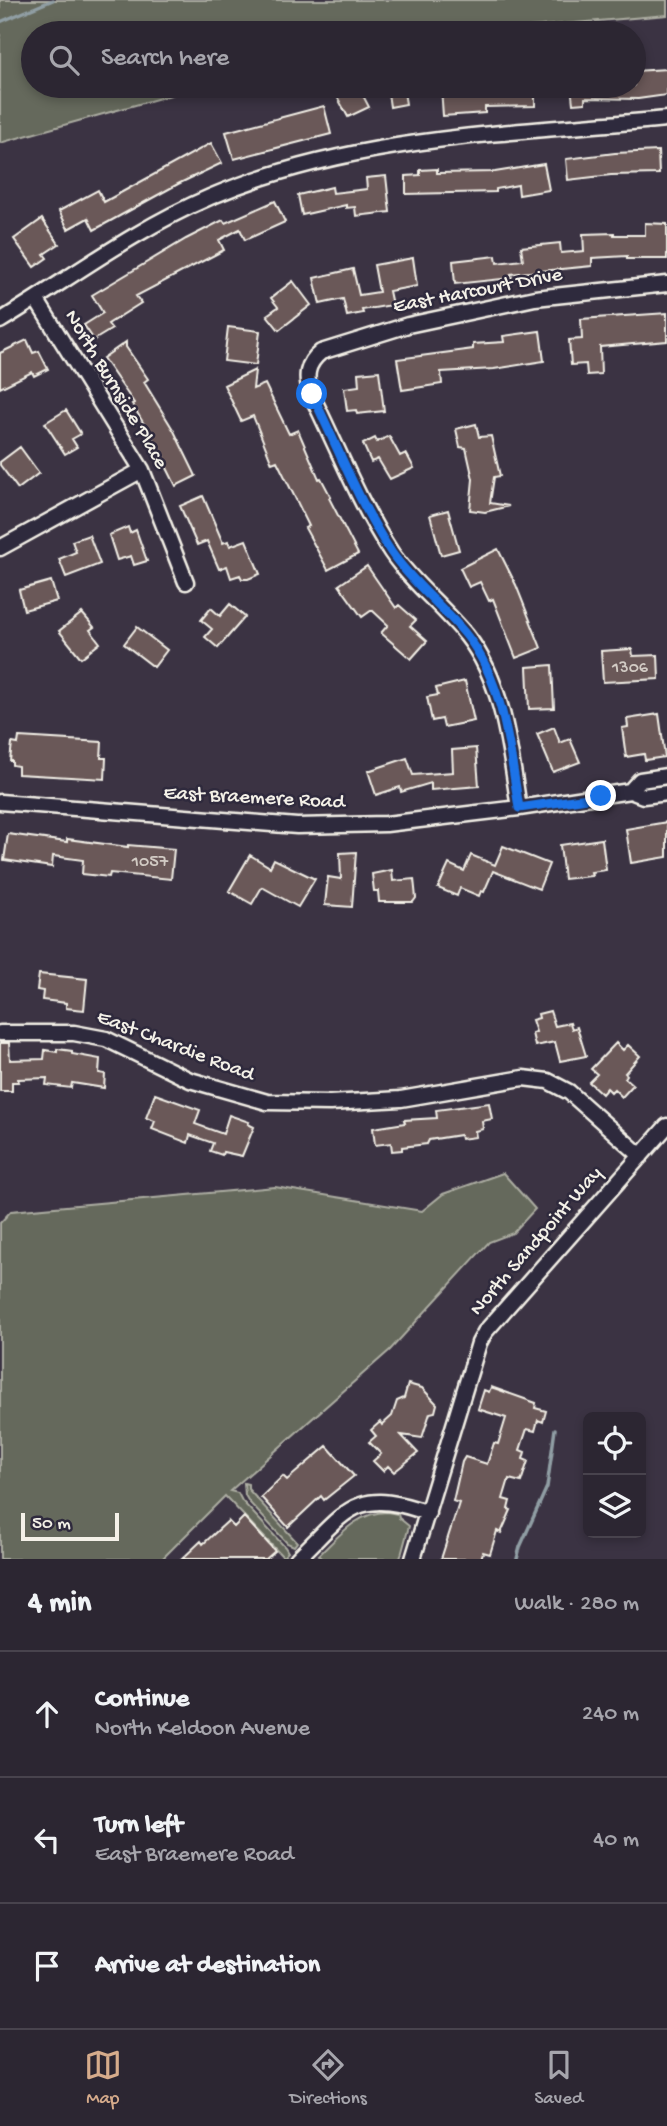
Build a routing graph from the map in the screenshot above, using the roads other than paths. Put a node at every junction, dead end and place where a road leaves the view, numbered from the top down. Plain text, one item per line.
1 (667, 119) edge
2 (667, 284) edge
3 (36, 299) junction
4 (0, 321) edge
5 (142, 470) junction
6 (0, 548) edge
7 (186, 582) dead end
8 (667, 776) edge
9 (630, 791) junction
10 (667, 793) edge
11 (0, 802) edge
12 (519, 808) junction
13 (0, 1033) edge
14 (667, 1126) edge
15 (641, 1156) junction
16 (428, 1513) junction
17 (297, 1559) edge
18 (412, 1559) edge

1 - 3 street
2 - 12 street, East Harcourt Drive
3 - 4 street
3 - 5 street, North Burnside Place
5 - 6 street
5 - 7 street, North Burnside Place
8 - 9 street, East Braemere Road
9 - 10 street, East Braemere Road
9 - 12 street, East Braemere Road
11 - 12 street, East Braemere Road
13 - 15 street, East Chardie Road
14 - 15 street, North Sandpoint Way
15 - 16 street, North Sandpoint Way
16 - 17 street
16 - 18 street, North Sandpoint Way

